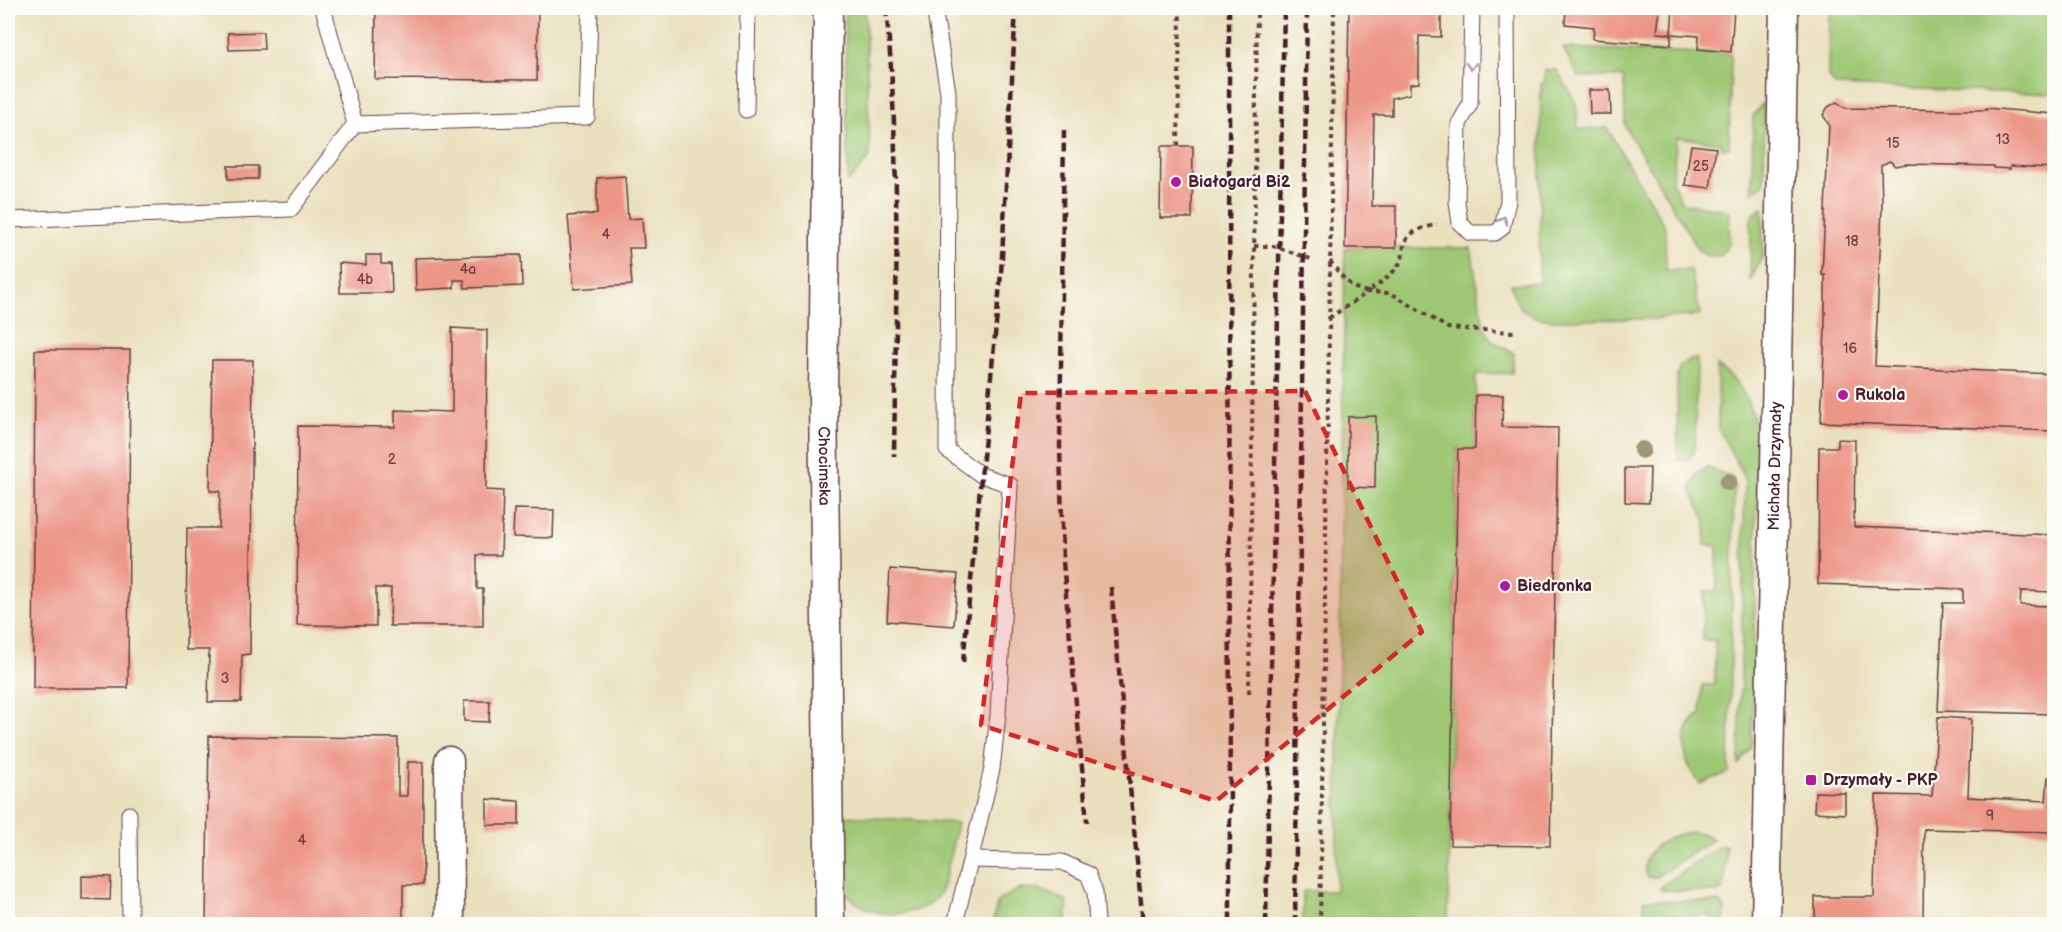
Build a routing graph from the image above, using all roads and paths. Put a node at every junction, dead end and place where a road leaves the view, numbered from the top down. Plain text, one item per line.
1 (323, 8) edge
2 (590, 8) edge
3 (748, 8) edge
4 (828, 8) edge
5 (934, 8) edge
6 (1179, 8) edge
7 (1257, 8) edge
8 (1334, 8) edge
9 (1472, 8) edge
10 (1508, 8) edge
11 (1784, 8) edge
12 (1179, 32) junction
13 (1257, 34) junction
14 (1336, 36) dead end
15 (1177, 86) dead end
16 (1254, 88) dead end
17 (1335, 89) dead end
18 (746, 110) dead end
19 (356, 124) junction
20 (1178, 146) dead end
21 (8, 220) edge
22 (1460, 224) junction
23 (1254, 246) junction
24 (1311, 260) dead end
25 (1330, 260) junction
26 (1368, 292) junction
27 (1329, 318) junction
28 (1514, 332) dead end
29 (1249, 693) dead end
30 (449, 761) dead end
31 (129, 814) dead end
32 (972, 860) junction
33 (130, 924) edge
34 (450, 924) edge
35 (830, 924) edge
36 (955, 924) edge
37 (1097, 924) edge
38 (1320, 924) edge
39 (1766, 924) edge

1 - 19 lane
2 - 19 lane
3 - 18 lane
4 - 35 street, Chocimska
5 - 32 lane
6 - 12 path
7 - 13 path
8 - 25 path
9 -> 22 lane
22 -> 10 lane
11 - 39 street, Michała Drzymały
12 - 15 path
12 - 20 path
13 - 16 path
13 - 23 path
14 - 17 path
19 - 21 lane
22 - 26 path
23 - 24 path
23 - 29 path
25 - 26 path
25 - 27 path
26 - 27 path
26 - 28 path
27 - 38 path
30 - 34 street
31 - 33 lane
32 - 36 lane
32 - 37 lane

